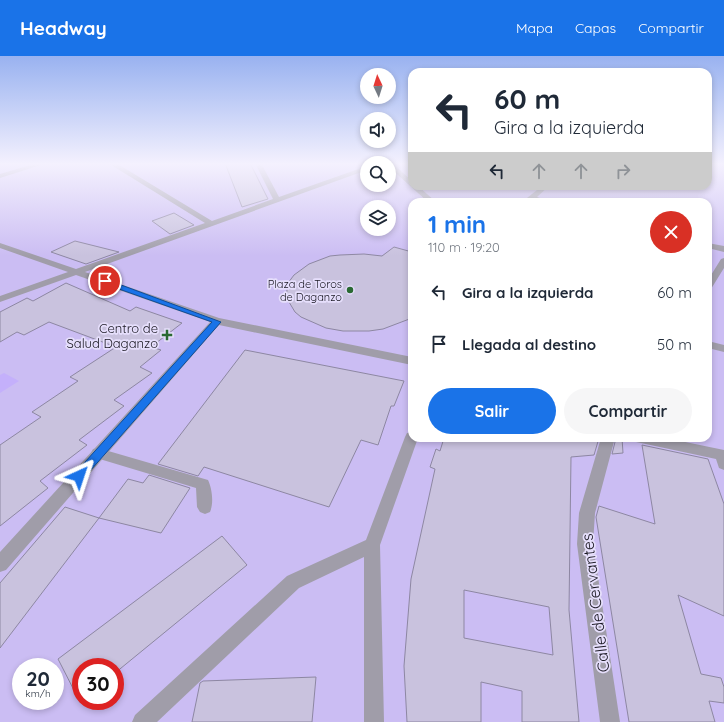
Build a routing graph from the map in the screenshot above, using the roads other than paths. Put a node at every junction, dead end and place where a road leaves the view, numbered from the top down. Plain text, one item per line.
1 (162, 194) edge
2 (274, 194) edge
3 (294, 194) edge
4 (277, 200) junction
5 (212, 224) junction
6 (0, 245) edge
7 (712, 246) edge
8 (724, 249) edge
9 (724, 261) edge
10 (76, 272) junction
11 (712, 280) edge
12 (0, 299) edge
13 (217, 322) junction
14 (712, 345) edge
15 (724, 349) edge
16 (408, 361) edge
17 (410, 442) edge
18 (607, 442) edge
19 (659, 442) edge
20 (98, 454) junction
21 (723, 456) edge
22 (205, 507) dead end
23 (372, 545) junction
24 (0, 564) edge
25 (142, 722) edge
26 (374, 722) edge
27 (610, 722) edge

1 - 5 street
2 - 4 street
3 - 4 street
4 - 5 street
5 - 10 street
6 - 10 street
7 - 8 street
9 - 11 street
10 - 12 street
10 - 13 street
13 - 16 street
13 - 20 street
14 - 15 street
17 - 23 street
18 - 27 street, Calle de Cervantes
19 - 21 street
20 - 22 street
20 - 24 street
23 - 25 street
23 - 26 street

